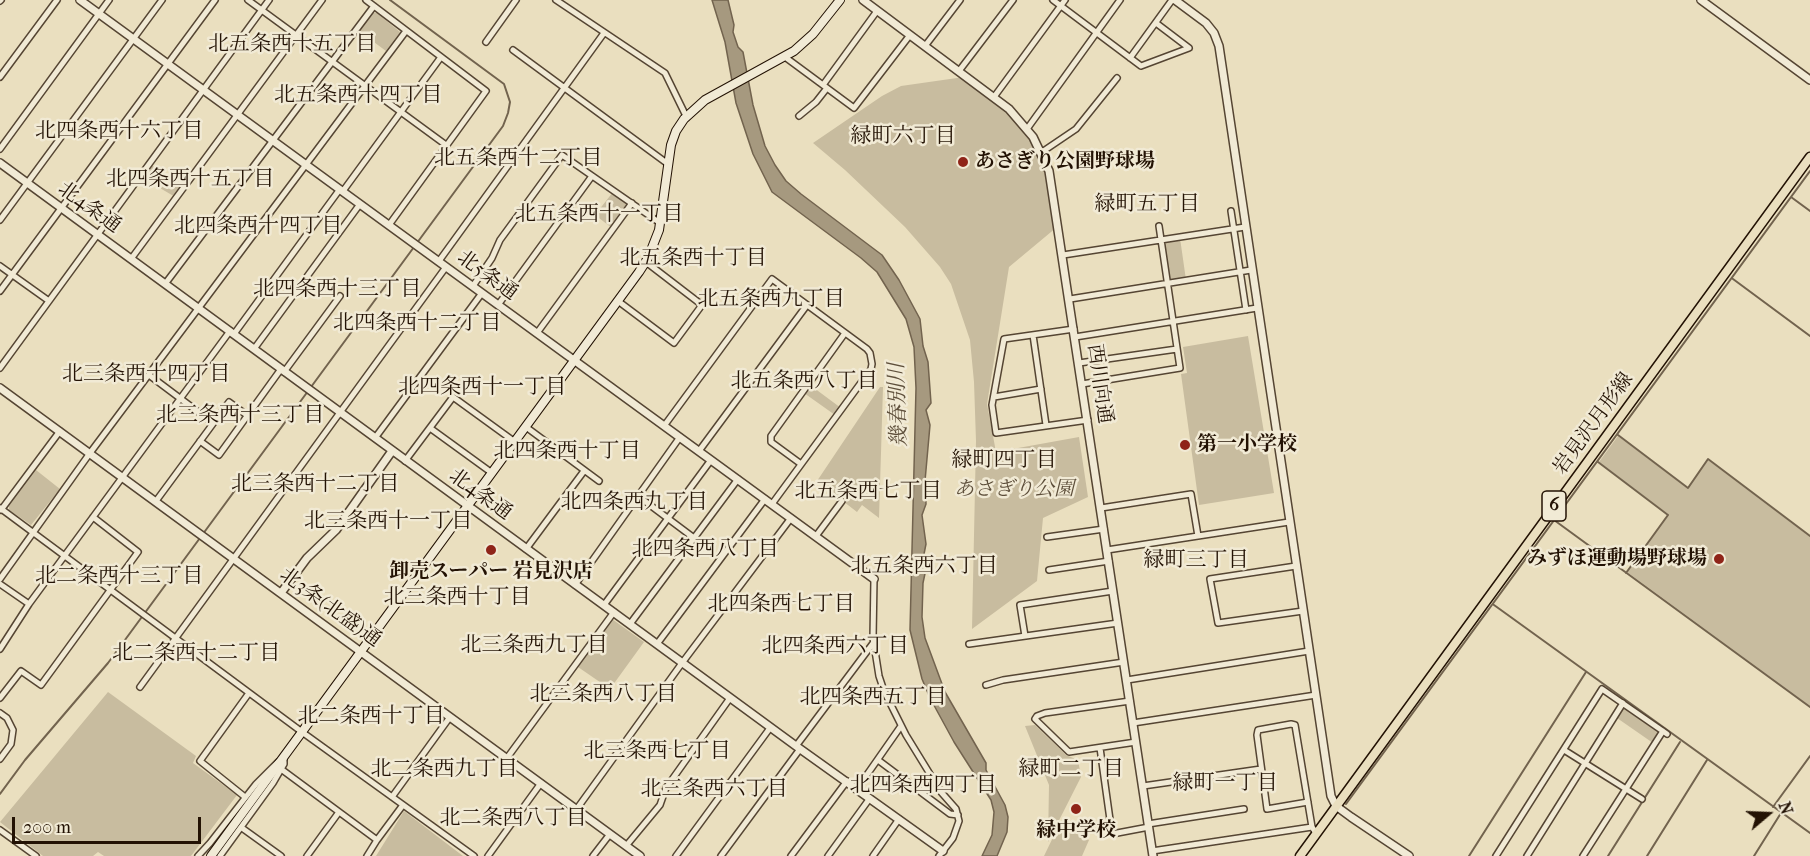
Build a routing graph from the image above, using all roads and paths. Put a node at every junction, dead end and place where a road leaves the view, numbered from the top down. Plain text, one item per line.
1 (57, 0) edge
2 (80, 0) edge
3 (109, 0) edge
4 (162, 0) edge
5 (215, 0) edge
6 (248, 0) edge
7 (268, 0) edge
8 (322, 0) edge
9 (366, 0) edge
10 (516, 0) edge
11 (556, 0) edge
12 (840, 0) edge
13 (863, 0) edge
14 (960, 0) edge
15 (1013, 0) edge
16 (1053, 0) edge
17 (1065, 0) edge
18 (1120, 0) edge
19 (1174, 0) edge
20 (1701, 0) edge
21 (374, 6) junction
22 (1061, 6) junction
23 (261, 10) junction
24 (878, 11) junction
25 (99, 14) junction
26 (1156, 23) junction
27 (406, 31) junction
28 (604, 33) junction
29 (1096, 33) junction
30 (296, 35) junction
31 (910, 35) junction
32 (134, 39) junction
33 (486, 42) dead end
34 (925, 46) junction
35 (513, 50) dead end
36 (441, 57) junction
37 (785, 57) junction
38 (1130, 58) junction
39 (332, 60) junction
40 (168, 64) junction
41 (959, 72) junction
42 (0, 77) edge
43 (1118, 78) dead end
44 (1810, 80) edge
45 (365, 86) junction
46 (825, 87) junction
47 (563, 89) junction
48 (203, 90) junction
49 (994, 97) junction
50 (401, 112) junction
51 (238, 115) junction
52 (687, 116) junction
53 (799, 116) dead end
54 (1027, 129) junction
55 (272, 140) junction
56 (447, 145) junction
57 (0, 149) edge
58 (1042, 152) junction
59 (1810, 157) edge
60 (0, 163) edge
61 (668, 164) junction
62 (306, 165) junction
63 (592, 176) junction
64 (27, 183) junction
65 (341, 190) junction
66 (360, 204) junction
67 (632, 204) junction
68 (61, 207) junction
69 (1231, 211) dead end
70 (0, 220) edge
71 (660, 224) junction
72 (389, 225) junction
73 (1159, 226) dead end
74 (1245, 227) junction
75 (1233, 229) junction
76 (96, 234) junction
77 (1161, 240) junction
78 (1063, 255) junction
79 (131, 259) junction
80 (438, 261) junction
81 (646, 262) junction
82 (0, 266) edge
83 (446, 267) junction
84 (1251, 270) junction
85 (1240, 272) junction
86 (12, 274) junction
87 (1167, 283) junction
88 (165, 284) junction
89 (473, 286) junction
90 (0, 291) edge
91 (482, 292) junction
92 (340, 296) dead end
93 (1070, 299) junction
94 (49, 301) junction
95 (618, 301) junction
96 (498, 305) junction
97 (807, 305) junction
98 (1257, 308) junction
99 (200, 309) junction
100 (1246, 310) junction
101 (1173, 321) junction
102 (232, 333) junction
103 (537, 333) junction
104 (845, 333) junction
105 (1075, 333) junction
106 (1033, 335) junction
107 (254, 349) junction
108 (1177, 349) junction
109 (575, 360) junction
110 (1079, 363) junction
111 (0, 368) edge
112 (283, 370) junction
113 (149, 375) junction
114 (1082, 384) junction
115 (0, 388) edge
116 (1041, 389) junction
117 (994, 397) junction
118 (180, 399) junction
119 (339, 413) junction
120 (248, 416) junction
121 (1088, 420) junction
122 (213, 423) junction
123 (1046, 425) junction
124 (664, 426) junction
125 (526, 427) junction
126 (430, 428) junction
127 (60, 431) junction
128 (680, 437) junction
129 (375, 438) junction
130 (200, 441) junction
131 (515, 442) junction
132 (392, 451) junction
133 (699, 451) junction
134 (90, 453) junction
135 (711, 460) junction
136 (405, 461) junction
137 (801, 464) junction
138 (584, 471) junction
139 (492, 473) junction
140 (122, 477) junction
141 (738, 480) junction
142 (599, 481) dead end
143 (638, 496) junction
144 (765, 499) junction
145 (156, 501) junction
146 (842, 501) dead end
147 (772, 504) junction
148 (467, 506) junction
149 (1101, 508) junction
150 (1, 509) edge
151 (93, 517) junction
152 (668, 518) junction
153 (791, 518) junction
154 (1289, 522) junction
155 (1104, 529) junction
156 (33, 532) junction
157 (816, 536) junction
158 (1198, 536) junction
159 (1047, 537) dead end
160 (694, 538) junction
161 (526, 549) junction
162 (1107, 550) junction
163 (65, 555) junction
164 (234, 558) junction
165 (1109, 561) junction
166 (1296, 566) junction
167 (1049, 570) dead end
168 (0, 579) edge
169 (874, 579) joint
170 (0, 584) edge
171 (575, 585) junction
172 (111, 589) junction
173 (1113, 591) junction
174 (281, 593) junction
175 (29, 604) junction
176 (604, 605) junction
177 (1303, 611) junction
178 (614, 612) junction
179 (1118, 623) junction
180 (630, 624) junction
181 (1025, 636) junction
182 (176, 638) junction
183 (874, 642) junction
184 (657, 644) junction
185 (969, 644) dead end
186 (0, 649) edge
187 (1309, 651) junction
188 (361, 652) junction
189 (682, 663) junction
190 (1124, 663) junction
191 (1127, 680) junction
192 (986, 685) dead end
193 (140, 687) dead end
194 (249, 693) junction
195 (1316, 695) junction
196 (0, 698) edge
197 (730, 698) junction
198 (1130, 701) junction
199 (1623, 703) junction
200 (0, 713) edge
201 (450, 717) junction
202 (1133, 723) junction
203 (901, 726) junction
204 (770, 728) junction
205 (302, 732) junction
206 (1136, 742) junction
207 (798, 748) junction
208 (1100, 748) junction
209 (1564, 750) junction
210 (284, 757) junction
211 (507, 758) junction
212 (0, 759) edge
213 (878, 760) junction
214 (1585, 763) junction
215 (282, 769) junction
216 (1261, 769) junction
217 (847, 781) junction
218 (541, 783) junction
219 (1143, 786) junction
220 (857, 789) junction
221 (1626, 789) junction
222 (245, 797) junction
223 (392, 797) junction
224 (870, 798) junction
225 (1642, 799) dead end
226 (1308, 802) junction
227 (404, 804) junction
228 (1336, 806) junction
229 (1244, 809) dead end
230 (576, 810) junction
231 (339, 812) junction
232 (958, 814) junction
233 (899, 819) junction
234 (1148, 826) junction
235 (242, 828) junction
236 (0, 830) edge
237 (1314, 830) junction
238 (610, 834) junction
239 (377, 840) junction
240 (626, 846) junction
241 (1152, 853) edge
242 (941, 854) edge
243 (1498, 854) edge
244 (1406, 855) edge
245 (36, 856) edge
246 (198, 856) edge
247 (211, 856) edge
248 (220, 856) edge
249 (281, 856) edge
250 (307, 856) edge
251 (368, 856) edge
252 (474, 856) edge
253 (488, 856) edge
254 (594, 856) edge
255 (640, 856) edge
256 (676, 856) edge
257 (721, 856) edge
258 (791, 856) edge
259 (828, 856) edge
260 (873, 856) edge
261 (1300, 856) edge
262 (1507, 856) edge
263 (1527, 856) edge
264 (1583, 856) edge

1 - 42 street
2 - 25 street, 北5条通
3 - 25 street
4 - 32 street
5 - 40 street
6 - 23 street
7 - 23 street
8 - 30 street
9 - 21 street
10 - 33 street
11 - 28 street
12 - 37 main road
13 - 24 street, 西川向通
14 - 34 street
15 - 41 street
16 - 22 street
17 - 22 street
18 - 29 street
19 - 26 street
19 - 74 street
20 - 44 street
21 - 27 street
21 - 39 street
22 - 29 street
22 - 49 street
23 - 30 street
23 - 48 street
24 - 31 street, 西川向通
24 - 46 street
25 - 32 street, 北5条通
25 - 57 street
26 - 38 street
26 - 38 street
27 - 36 street
27 - 45 street
28 - 47 street
28 - 52 street
29 - 38 street
29 - 54 street
30 - 39 street
30 - 51 street
31 - 34 street, 西川向通
31 - 46 street
32 - 40 street, 北5条通
32 - 64 street
34 - 41 street, 西川向通
35 - 47 street
36 - 50 street
36 - 56 street
37 - 46 street
37 - 52 main road
39 - 45 street
39 - 55 street
40 - 48 street, 北5条通
40 - 68 street
41 - 49 street, 西川向通
43 - 58 street
45 - 50 street
45 - 62 street
46 - 53 street
47 - 61 street
47 - 80 street
48 - 51 street, 北5条通
48 - 76 street
49 - 54 street, 西川向通
50 - 56 street
50 - 65 street
51 - 55 street, 北5条通
51 - 79 street
52 - 61 main road
54 - 58 street, 西川向通
55 - 62 street, 北5条通
55 - 88 street
56 - 72 street
58 - 78 street, 西川向通
59 - 228 main road, 岩見沢月形線 / 6
60 - 64 street, 北4条通
61 - 71 main road
62 - 65 street, 北5条通
62 - 99 street
63 - 67 street
63 - 89 street
63 - 96 street
64 - 68 street, 北4条通
64 - 70 street
65 - 66 street, 北5条通
65 - 102 street
66 - 72 street, 北5条通
66 - 107 street
67 - 71 street
67 - 103 street
68 - 76 street, 北4条通
68 - 86 street
69 - 75 street
71 - 81 main road
72 - 80 street, 北5条通
73 - 77 street
74 - 75 street
74 - 84 street
75 - 77 street
75 - 85 street
76 - 79 street, 北4条通
76 - 94 street
77 - 78 street
77 - 87 street
78 - 93 street, 西川向通
79 - 88 street, 北4条通
80 - 83 street, 北5条通
81 - 95 main road
81 - 95 street
82 - 86 street
83 - 89 street, 北5条通
83 - 119 street
84 - 85 street
84 - 98 street
85 - 87 street
85 - 100 street
86 - 90 street
86 - 94 street
87 - 93 street
87 - 101 street
88 - 99 street, 北4条通
89 - 91 street, 北5条通
91 - 96 street, 北5条通
91 - 129 street
92 - 112 street
93 - 105 street, 西川向通
94 - 111 street
95 - 109 main road
96 - 103 street, 北5条通
97 - 104 street
97 - 124 street
97 - 133 street
98 - 100 street
98 - 154 street
99 - 102 street, 北4条通
99 - 113 street
100 - 101 street
101 - 105 street
101 - 108 street
102 - 107 street, 北4条通
102 - 118 street
103 - 109 street, 北5条通
104 - 137 street
104 - 137 street
105 - 106 street
105 - 110 street, 西川向通
106 - 116 street
106 - 117 street
107 - 112 street, 北4条通
108 - 110 street
108 - 114 street
109 - 124 street, 北5条通
109 - 125 main road
110 - 114 street, 西川向通
112 - 119 street, 北4条通
112 - 120 street
113 - 118 street
113 - 134 street
114 - 121 street, 西川向通
115 - 127 street, 北3条(北盛)通
116 - 117 street
116 - 123 street
117 - 123 street
118 - 122 street
118 - 140 street
119 - 129 street, 北4条通
119 - 164 street
120 - 122 street
120 - 130 street
121 - 123 street
121 - 149 street, 西川向通
122 - 130 street
124 - 128 street, 北5条通
125 - 131 main road
125 - 138 street
126 - 131 street
126 - 136 street
126 - 139 street
127 - 134 street, 北3条(北盛)通
127 - 150 street
128 - 133 street, 北5条通
128 - 143 street
129 - 132 street, 北4条通
130 - 145 street
131 - 139 main road
132 - 136 street, 北4条通
132 - 174 street
133 - 135 street, 北5条通
134 - 140 street, 北3条(北盛)通
134 - 156 street
135 - 141 street, 北5条通
135 - 152 street
136 - 148 street, 北4条通
137 - 147 street
138 - 142 street
138 - 161 street
139 - 148 main road
140 - 145 street, 北3条(北盛)通
140 - 151 street
141 - 144 street, 北5条通
141 - 160 street
143 - 152 street
143 - 171 street
144 - 147 street, 北5条通
144 - 184 street
145 - 164 street, 北3条(北盛)通
146 - 157 street
147 - 153 street, 北5条通
148 - 161 street, 北4条通
148 - 188 main road
149 - 155 street, 西川向通
149 - 158 street
150 - 156 street
151 - 163 street
151 - 172 street
152 - 160 street
152 - 176 street
153 - 157 street, 北5条通
153 - 189 street
154 - 158 street
154 - 166 street
155 - 159 street
155 - 162 street, 西川向通
156 - 163 street
156 - 168 street
157 - 169 street, 北5条通
158 - 162 street
160 - 180 street
161 - 171 street, 北4条通
162 - 165 street, 西川向通
163 - 172 street
163 - 175 street
164 - 174 street, 北3条(北盛)通
164 - 182 street
165 - 167 street
165 - 173 street, 西川向通
166 - 177 street
166 - 177 street
169 - 183 street
170 - 175 street
171 - 176 street, 北4条通
172 - 182 street
172 - 196 street
173 - 179 street, 西川向通
173 - 181 street
174 - 188 street, 北3条(北盛)通
175 - 186 street
176 - 178 street, 北4条通
177 - 187 street
178 - 180 street, 北4条通
178 - 211 street
179 - 181 street
179 - 190 street, 西川向通
180 - 184 street, 北4条通
181 - 185 street
182 - 193 street
182 - 194 street
183 - 203 street
183 - 207 street
184 - 189 street, 北4条通
187 - 191 street
187 - 195 street
188 - 201 street, 北3条(北盛)通
188 - 205 main road
189 - 197 street, 北4条通
189 - 230 street
190 - 191 street, 西川向通
190 - 192 street
191 - 198 street, 西川向通
194 - 205 street
194 - 222 street
195 - 202 street
195 - 228 street
197 - 204 street, 北4条通
197 - 240 street
198 - 202 street, 西川向通
198 - 208 street
199 - 209 street
199 - 214 street
199 - 221 street
200 - 212 street
201 - 211 street, 北3条(北盛)通
201 - 223 street
202 - 206 street, 西川向通
203 - 213 street
203 - 232 street
204 - 207 street, 北4条通
204 - 256 street
205 - 210 main road
205 - 223 street
206 - 208 street
206 - 219 street, 西川向通
207 - 217 street, 北4条通
207 - 257 street
208 - 234 street
209 - 214 street
209 - 243 street
210 - 215 street
210 - 222 street
210 - 247 main road
211 - 218 street, 北3条(北盛)通
213 - 220 street
213 - 232 street
214 - 221 street
214 - 263 street
215 - 231 street
215 - 235 street
216 - 219 street
216 - 226 street
216 - 226 street
217 - 220 street, 北4条通
217 - 258 street
218 - 230 street, 北3条(北盛)通
218 - 253 street
219 - 234 street, 西川向通
220 - 224 street, 北4条通
221 - 225 street
221 - 264 street
222 - 246 street
223 - 227 street
224 - 233 street, 北4条通
224 - 259 street
226 - 237 street
227 - 239 street
227 - 252 street
228 - 237 main road, 岩見沢月形線 / 6
228 - 244 street
229 - 234 street
230 - 238 street, 北3条(北盛)通
231 - 239 street
231 - 250 street
232 - 242 street
233 - 242 street, 北4条通
233 - 260 street
234 - 241 street, 西川向通
235 - 248 street
235 - 249 street
236 - 245 street
237 - 241 street
237 - 261 main road, 岩見沢月形線 / 6
238 - 240 street, 北3条(北盛)通
238 - 254 street
239 - 251 street
240 - 255 street, 北3条(北盛)通
243 - 262 street

